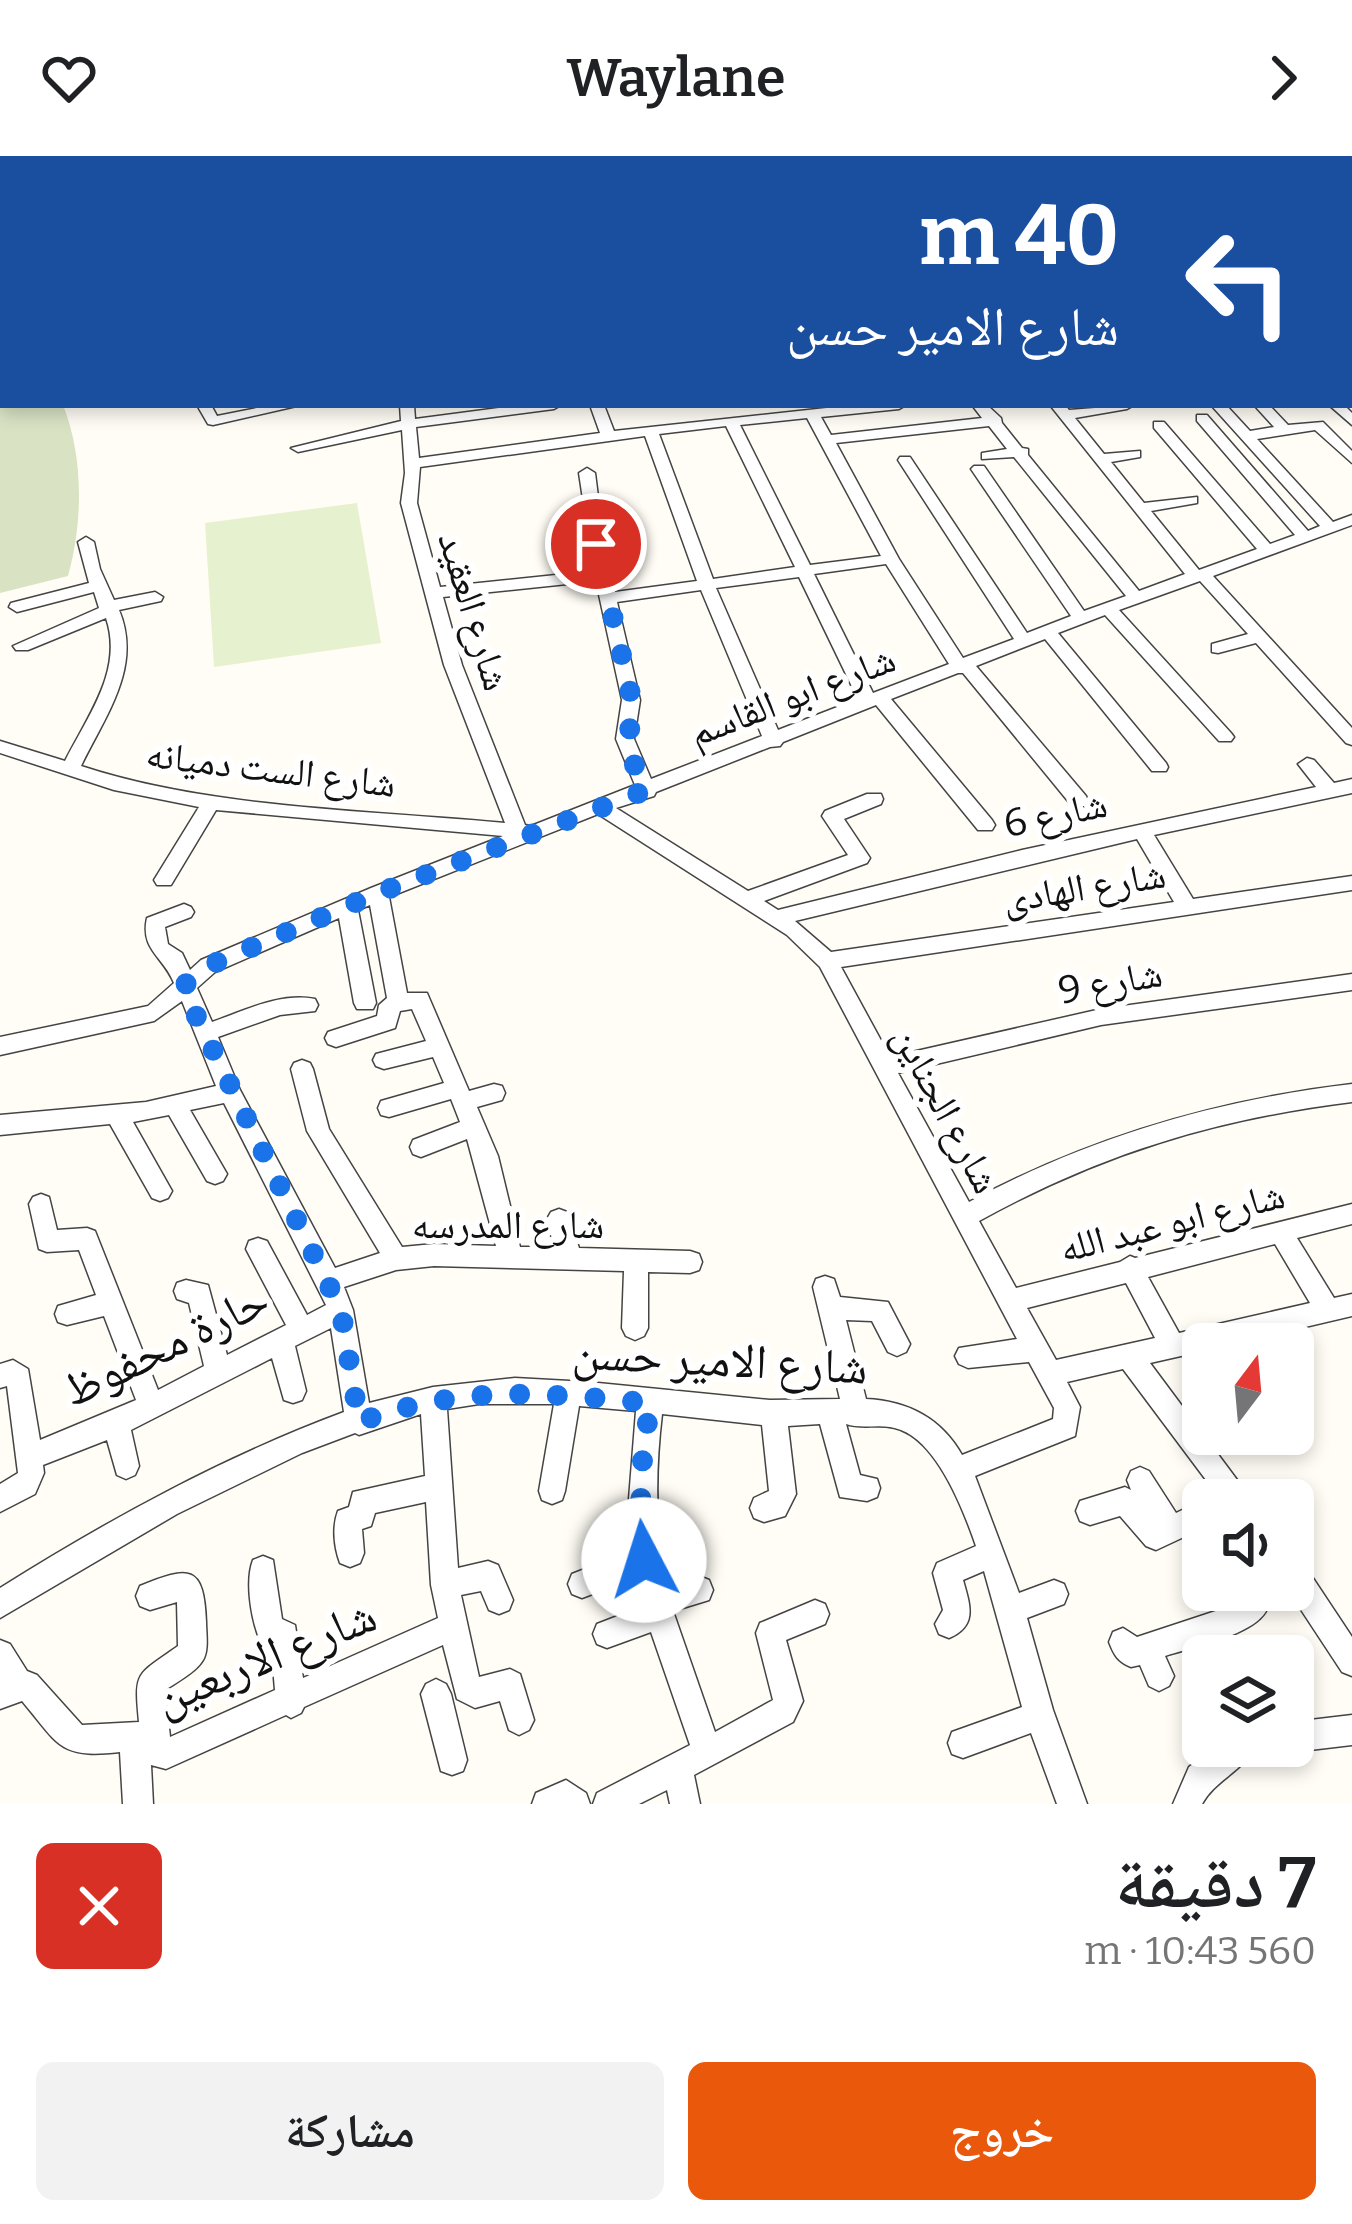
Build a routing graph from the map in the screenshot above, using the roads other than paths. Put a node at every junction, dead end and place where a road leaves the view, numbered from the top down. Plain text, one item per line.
1 (205, 408) edge
2 (267, 408) edge
3 (505, 408) edge
4 (598, 408) edge
5 (874, 408) edge
6 (982, 408) edge
7 (1221, 408) edge
8 (1264, 408) edge
9 (1061, 410) edge
10 (407, 414) edge
11 (814, 415) junction
12 (1202, 418) dead end
13 (731, 421) junction
14 (996, 422) junction
15 (1159, 425) dead end
16 (651, 430) junction
17 (1284, 430) junction
18 (1246, 436) junction
19 (609, 437) junction
20 (827, 440) junction
21 (298, 448) dead end
22 (1023, 452) junction
23 (1136, 454) dead end
24 (1101, 459) junction
25 (1352, 459) edge
26 (905, 460) dead end
27 (412, 463) junction
28 (587, 473) dead end
29 (1192, 500) dead end
30 (1140, 508) junction
31 (1352, 520) edge
32 (1329, 527) junction
33 (1304, 536) junction
34 (86, 542) dead end
35 (1266, 550) junction
36 (891, 559) junction
37 (802, 571) junction
38 (603, 575) junction
39 (1199, 576) junction
40 (706, 583) junction
41 (94, 587) junction
42 (434, 593) junction
43 (155, 598) dead end
44 (608, 598) junction
45 (1136, 598) junction
46 (17, 608) dead end
47 (1108, 608) junction
48 (108, 609) junction
49 (1081, 619) junction
50 (1048, 632) junction
51 (1259, 637) junction
52 (1024, 641) junction
53 (22, 646) dead end
54 (1218, 648) dead end
55 (963, 667) junction
56 (875, 701) junction
57 (1225, 737) dead end
58 (1352, 739) edge
59 (774, 742) junction
60 (0, 747) edge
61 (1307, 764) dead end
62 (1159, 767) dead end
63 (70, 770) junction
64 (1352, 786) edge
65 (647, 790) junction
66 (1330, 791) junction
67 (874, 799) dead end
68 (1079, 802) dead end
69 (211, 803) junction
70 (602, 808) junction
71 (985, 825) dead end
72 (517, 830) junction
73 (538, 832) junction
74 (1142, 832) junction
75 (164, 880) dead end
76 (1352, 883) edge
77 (378, 893) junction
78 (746, 900) junction
79 (347, 907) junction
80 (1187, 907) junction
81 (184, 913) dead end
82 (775, 918) junction
83 (827, 961) junction
84 (1352, 982) edge
85 (182, 987) junction
86 (398, 1002) junction
87 (364, 1004) dead end
88 (307, 1005) dead end
89 (205, 1033) junction
90 (336, 1038) dead end
91 (0, 1046) edge
92 (440, 1046) junction
93 (384, 1060) dead end
94 (884, 1067) junction
95 (302, 1069) dead end
96 (230, 1092) junction
97 (494, 1093) dead end
98 (1352, 1093) edge
99 (461, 1095) junction
100 (176, 1106) junction
101 (389, 1108) dead end
102 (116, 1113) junction
103 (0, 1125) edge
104 (474, 1126) junction
105 (421, 1147) dead end
106 (215, 1174) dead end
107 (160, 1191) dead end
108 (40, 1204) dead end
109 (1352, 1214) edge
110 (964, 1216) junction
111 (559, 1219) dead end
112 (1279, 1230) junction
113 (258, 1249) dead end
114 (510, 1255) junction
115 (569, 1258) junction
116 (396, 1259) junction
117 (636, 1261) junction
118 (690, 1262) dead end
119 (1130, 1267) junction
120 (329, 1281) junction
121 (186, 1291) dead end
122 (1010, 1301) junction
123 (111, 1303) junction
124 (1340, 1307) edge
125 (341, 1310) junction
126 (67, 1314) dead end
127 (635, 1328) dead end
128 (290, 1333) junction
129 (898, 1344) dead end
130 (1173, 1346) junction
131 (1036, 1349) junction
132 (968, 1356) dead end
133 (1129, 1356) junction
134 (218, 1372) junction
135 (1049, 1374) junction
136 (0, 1376) edge
137 (292, 1391) dead end
138 (568, 1396) junction
139 (434, 1399) junction
140 (650, 1403) junction
141 (151, 1406) junction
142 (774, 1414) junction
143 (844, 1415) junction
144 (359, 1422) junction
145 (116, 1424) junction
146 (28, 1456) junction
147 (126, 1466) dead end
148 (954, 1471) junction
149 (1220, 1479) edge
150 (1139, 1480) dead end
151 (435, 1487) junction
152 (867, 1488) dead end
153 (552, 1491) dead end
154 (0, 1499) edge
155 (764, 1508) dead end
156 (1090, 1511) dead end
157 (1182, 1524) edge
158 (1170, 1529) junction
159 (350, 1553) dead end
160 (991, 1555) junction
161 (644, 1560) junction
162 (263, 1570) dead end
163 (582, 1583) dead end
164 (445, 1586) junction
165 (699, 1590) dead end
166 (1054, 1594) dead end
167 (150, 1596) dead end
168 (499, 1600) dead end
169 (0, 1604) edge
170 (1314, 1605) edge
171 (655, 1608) junction
172 (1010, 1610) junction
173 (1251, 1611) edge
174 (814, 1614) dead end
175 (949, 1624) dead end
176 (450, 1627) junction
177 (607, 1634) dead end
178 (0, 1654) edge
179 (1142, 1658) dead end
180 (1352, 1662) edge
181 (9, 1690) edge
182 (439, 1693) junction
183 (291, 1703) junction
184 (1040, 1715) junction
185 (520, 1720) dead end
186 (1352, 1730) edge
187 (1314, 1734) edge
188 (963, 1743) dead end
189 (145, 1744) junction
190 (707, 1753) junction
191 (452, 1760) dead end
192 (1214, 1767) edge
193 (677, 1768) junction
194 (1187, 1802) edge
195 (137, 1804) edge
196 (547, 1804) edge
197 (574, 1804) edge
198 (608, 1804) edge
199 (686, 1804) edge
200 (1072, 1804) edge

1 - 2 street
3 - 10 street
4 - 19 street
5 - 11 street
6 - 14 street
7 - 18 street
8 - 17 street
9 - 24 street
10 - 21 street
10 - 27 street, شارع العقيد
11 - 13 street
11 - 20 street
12 - 33 street
13 - 16 street
13 - 37 street
14 - 20 street
14 - 22 street
15 - 35 street
16 - 19 street
16 - 40 street
17 - 18 street
17 - 25 street
18 - 32 street
19 - 27 street
20 - 36 street
22 - 45 street
22 - 49 street
23 - 24 street
24 - 30 street
26 - 52 street
27 - 42 street, شارع العقيد
28 - 38 street
29 - 30 street
30 - 39 street
31 - 32 street, شارع ابو القاسم
32 - 33 street, شارع ابو القاسم
33 - 35 street, شارع ابو القاسم
34 - 41 street
35 - 39 street, شارع ابو القاسم
36 - 37 street
36 - 55 street
37 - 40 street
37 - 56 street
38 - 42 street
38 - 44 street
39 - 45 street, شارع ابو القاسم
39 - 51 street
40 - 44 street
40 - 59 street
41 - 46 street
41 - 48 street
42 - 72 street, شارع العقيد
43 - 48 street
44 - 65 street
45 - 47 street, شارع ابو القاسم
47 - 49 street, شارع ابو القاسم
47 - 57 street
48 - 53 street
48 - 63 street
49 - 50 street, شارع ابو القاسم
50 - 52 street, شارع ابو القاسم
50 - 62 street
51 - 54 street
51 - 58 street
52 - 55 street, شارع ابو القاسم
55 - 56 street, شارع ابو القاسم
55 - 68 street
56 - 59 street, شارع ابو القاسم
56 - 71 street
59 - 65 street, شارع ابو القاسم
60 - 63 street, شارع الست دميانه
61 - 66 street
63 - 69 street, شارع الست دميانه
64 - 66 street, شارع 6
65 - 70 street, شارع ابو القاسم
66 - 74 street, شارع 6
67 - 78 street
69 - 72 street, شارع الست دميانه
69 - 75 street
70 - 73 street, شارع ابو القاسم
70 - 78 street, شارع الجناين
72 - 73 street, شارع الست دميانه
73 - 77 street, شارع ابو القاسم
74 - 80 street
74 - 82 street, شارع 6
76 - 80 street, شارع الهادى
77 - 79 street, شارع ابو القاسم
77 - 86 street
78 - 82 street, شارع الجناين
79 - 85 street, شارع ابو القاسم
79 - 87 street
80 - 83 street, شارع الهادى
81 - 85 street
82 - 83 street, شارع الجناين
83 - 94 street, شارع الجناين
84 - 94 street, شارع 9
85 - 89 street
85 - 91 street, شارع ابو القاسم
86 - 90 street
86 - 92 street
88 - 89 street
89 - 96 street
92 - 93 street
92 - 99 street
94 - 110 street, شارع الجناين
95 - 116 street
96 - 100 street
96 - 120 street
97 - 99 street
98 - 110 street
99 - 101 street
99 - 104 street
100 - 102 street
100 - 106 street
102 - 103 street
102 - 107 street
104 - 105 street
104 - 114 street
108 - 123 street
109 - 112 street, شارع ابو عبد الله
110 - 122 street, شارع الجناين
111 - 115 street
112 - 119 street, شارع ابو عبد الله
112 - 124 street
113 - 128 street
114 - 115 street, شارع المدرسه
114 - 116 street, شارع المدرسه
115 - 117 street, شارع المدرسه
116 - 120 street, شارع المدرسه
117 - 118 street, شارع المدرسه
117 - 127 street
119 - 122 street, شارع ابو عبد الله
119 - 130 street
120 - 125 street
121 - 134 street
122 - 131 street, شارع الجناين
123 - 126 street
123 - 141 street
124 - 130 street
125 - 128 street, حارة محفوظ
125 - 144 street
128 - 134 street, حارة محفوظ
128 - 137 street
129 - 143 street
130 - 133 street
131 - 132 street
131 - 135 street, شارع الجناين
133 - 135 street
133 - 149 street
134 - 141 street, حارة محفوظ
135 - 148 street, شارع الجناين
136 - 146 street
138 - 139 street, شارع الامير حسن
138 - 140 street, شارع الامير حسن
138 - 153 street
139 - 144 street, شارع الامير حسن
139 - 151 street
140 - 142 street, شارع الامير حسن
140 - 161 street
141 - 145 street, حارة محفوظ
142 - 143 street, شارع الامير حسن
142 - 155 street
143 - 148 street, شارع الامير حسن
143 - 152 street
144 - 169 street, شارع الامير حسن
145 - 146 street, حارة محفوظ
145 - 147 street
146 - 154 street
148 - 160 street, شارع الامير حسن
150 - 158 street
151 - 159 street
151 - 164 street
156 - 158 street
157 - 158 street
160 - 172 street, شارع الامير حسن
160 - 175 street
161 - 163 street
161 - 171 street
162 - 183 street
164 - 168 street
164 - 176 street
165 - 171 street
166 - 172 street
167 - 189 street
170 - 180 street
171 - 177 street
171 - 190 street
172 - 184 street, شارع الامير حسن
173 - 179 street
174 - 190 street
176 - 182 street
176 - 183 street, شارع الاربعين
178 - 181 street, شارع الاربعين
181 - 189 street, شارع الاربعين
182 - 185 street
182 - 191 street
183 - 189 street, شارع الاربعين
184 - 188 street
184 - 200 street, شارع الامير حسن
186 - 187 street
189 - 195 street
190 - 193 street
192 - 194 street
193 - 198 street
193 - 199 street
196 - 197 street

